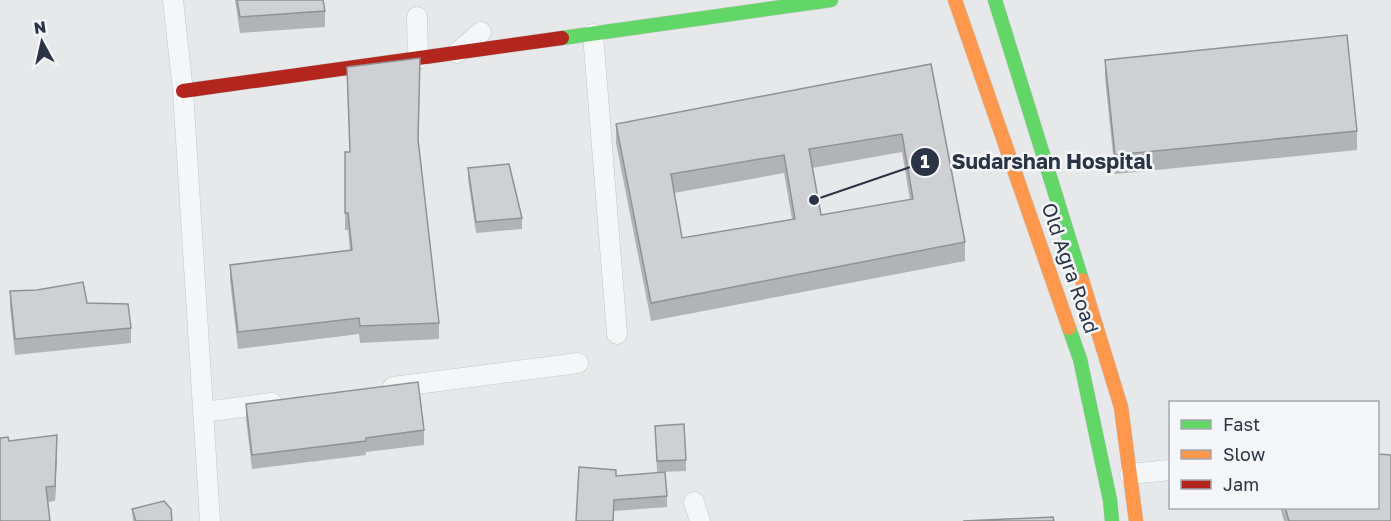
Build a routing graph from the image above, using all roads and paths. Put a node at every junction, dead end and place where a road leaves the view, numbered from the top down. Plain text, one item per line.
1 (173, 0) edge
2 (831, 0) edge
3 (955, 0) edge
4 (995, 0) edge
5 (417, 17) dead end
6 (481, 32) dead end
7 (593, 34) junction
8 (457, 53) junction
9 (418, 58) junction
10 (183, 91) junction
11 (617, 334) dead end
12 (578, 363) dead end
13 (379, 389) edge
14 (285, 401) edge
15 (204, 412) junction
16 (1169, 470) edge
17 (1130, 474) junction
18 (694, 502) dead end
19 (210, 521) edge
20 (700, 521) edge
21 (1112, 521) edge
22 (1136, 521) edge

1 - 10 street
2 - 7 main road
3 - 21 main road, Old Agra Road
4 - 17 main road, Old Agra Road
5 - 9 street
6 - 8 street
7 - 8 main road
7 - 11 street
8 - 9 main road
9 - 10 main road
10 - 15 street
12 - 13 street
14 - 15 street
15 - 19 street
16 - 17 street
17 - 22 main road, Old Agra Road
18 - 20 street

